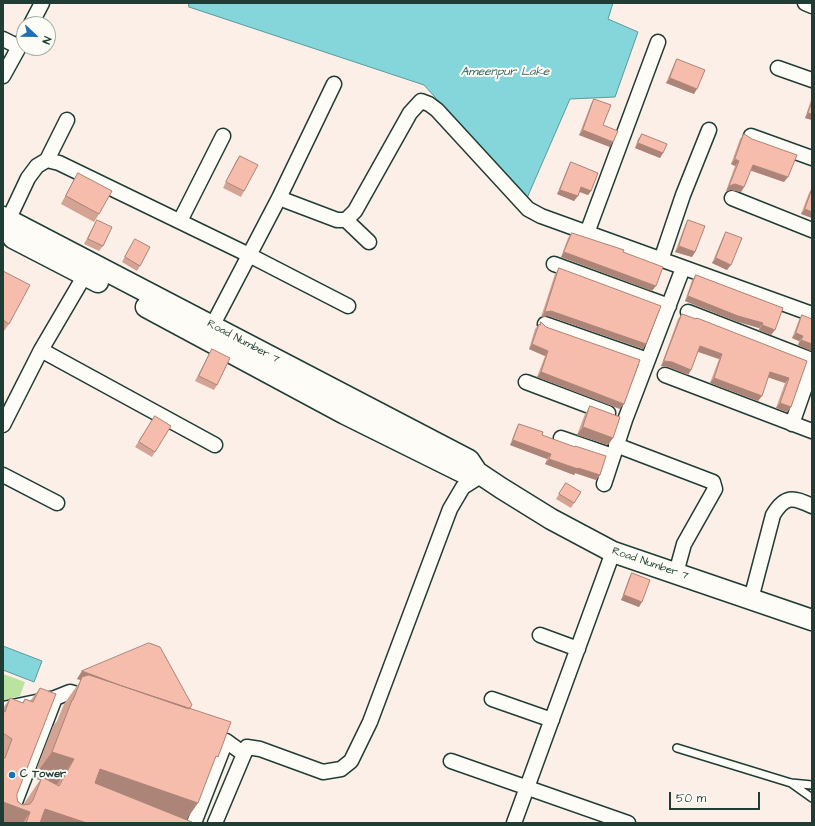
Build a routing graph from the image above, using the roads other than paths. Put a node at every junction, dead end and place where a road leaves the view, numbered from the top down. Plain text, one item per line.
1 (42, 3) edge
2 (805, 3) edge
3 (812, 6) edge
4 (35, 16) edge
5 (3, 39) edge
6 (16, 42) edge
7 (658, 42) dead end
8 (16, 52) edge
9 (778, 68) dead end
10 (3, 76) edge
11 (812, 80) edge
12 (334, 84) dead end
13 (67, 120) dead end
14 (710, 130) dead end
15 (223, 136) dead end
16 (751, 136) dead end
17 (812, 158) edge
18 (47, 160) junction
19 (278, 198) junction
20 (732, 198) dead end
21 (346, 220) junction
22 (180, 221) junction
23 (4, 225) edge
24 (812, 230) edge
25 (587, 233) junction
26 (370, 242) dead end
27 (249, 255) junction
28 (661, 260) junction
29 (554, 264) dead end
30 (683, 268) junction
31 (88, 269) junction
32 (348, 306) dead end
33 (669, 306) junction
34 (688, 312) dead end
35 (812, 314) edge
36 (545, 324) edge
37 (209, 332) junction
38 (41, 350) junction
39 (648, 360) junction
40 (812, 360) edge
41 (812, 367) edge
42 (665, 375) dead end
43 (526, 382) dead end
44 (625, 420) junction
45 (792, 424) junction
46 (3, 425) edge
47 (812, 431) edge
48 (561, 438) dead end
49 (215, 446) dead end
50 (614, 450) junction
51 (480, 474) junction
52 (3, 475) edge
53 (604, 484) dead end
54 (57, 503) dead end
55 (812, 506) edge
56 (613, 552) junction
57 (676, 573) junction
58 (751, 599) junction
59 (812, 620) edge
60 (540, 635) dead end
61 (578, 649) junction
62 (55, 698) junction
63 (492, 699) dead end
64 (100, 701) edge
65 (3, 709) edge
66 (552, 720) junction
67 (196, 732) edge
68 (226, 742) junction
69 (677, 748) dead end
70 (244, 754) junction
71 (451, 762) dead end
72 (790, 783) junction
73 (812, 784) edge
74 (527, 788) junction
75 (812, 798) edge
76 (7, 823) edge
77 (194, 823) edge
78 (215, 823) edge
79 (514, 823) edge
80 (628, 823) edge

1 - 4 street
2 - 3 street
5 - 6 street
7 - 25 street
8 - 10 street
9 - 11 street
12 - 19 street
13 - 18 street
14 - 28 street
15 - 22 street
16 - 17 street
18 - 22 street
18 - 23 street
19 - 21 street
19 - 27 street
20 - 24 street
21 - 25 street
21 - 26 street
22 - 27 street
23 - 31 street, Road Number 7
25 - 28 street
27 - 32 street
27 - 37 street
28 - 30 street
29 - 33 street
30 - 33 street
30 - 35 street
31 - 37 street, Road Number 7
31 - 38 street
33 - 39 street
34 - 40 street
36 - 39 street
37 - 51 street, Road Number 7
38 - 46 street
38 - 49 street
39 - 44 street
41 - 45 street
42 - 45 street
43 - 44 street
44 - 50 street
45 - 47 street
48 - 50 street
50 - 53 street
50 - 57 street
51 - 56 street, Road Number 7
51 - 70 street
52 - 54 street
55 - 58 street
56 - 57 street, Road Number 7
56 - 61 street
57 - 58 street, Road Number 7
58 - 59 street, Road Number 7
60 - 61 street
61 - 66 street
62 - 64 street
62 - 65 street
62 - 76 street
63 - 66 street
66 - 74 street
67 - 68 street
68 - 70 street
68 - 77 street
69 - 72 lane
70 - 78 street
71 - 74 street
72 - 73 lane
72 - 75 lane
74 - 79 street
74 - 80 street

